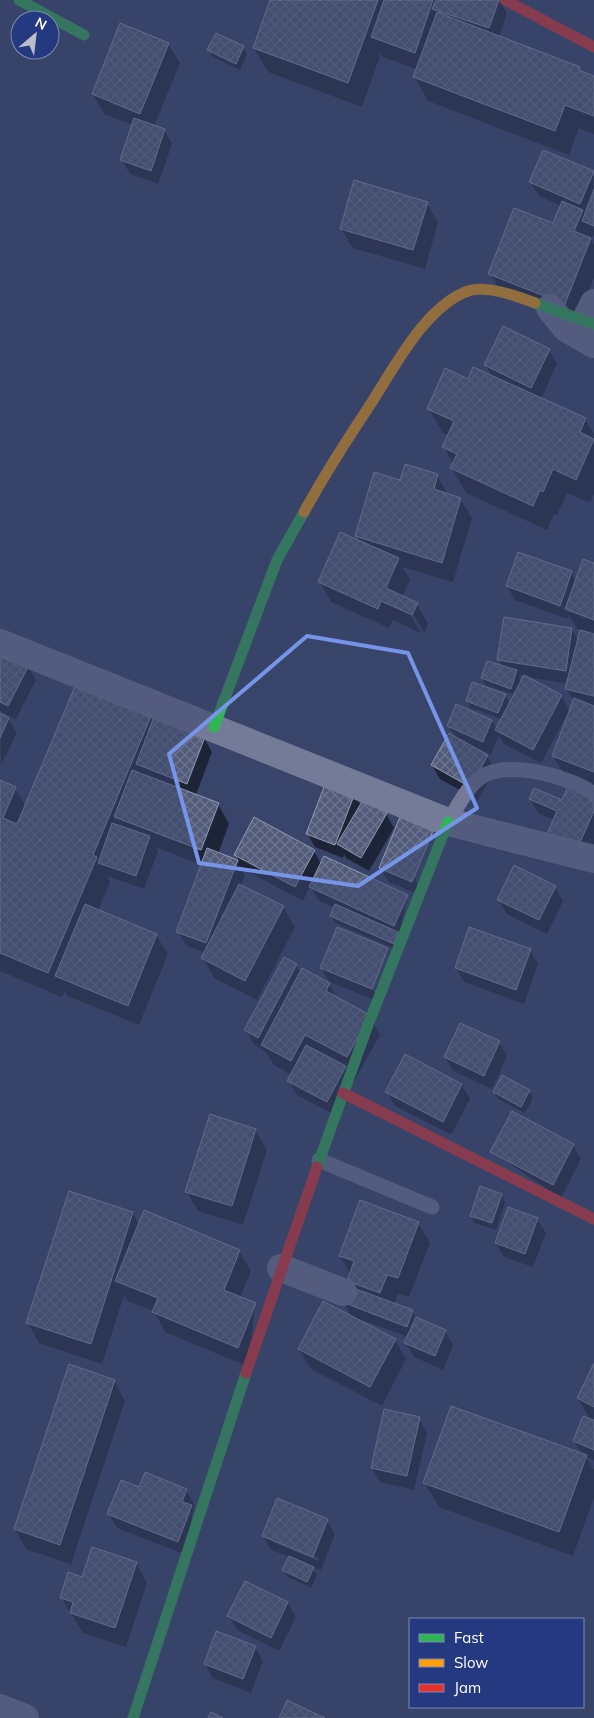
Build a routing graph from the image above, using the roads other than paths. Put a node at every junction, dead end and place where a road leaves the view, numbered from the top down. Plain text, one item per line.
1 (19, 0) edge
2 (505, 0) edge
3 (84, 35) dead end
4 (594, 47) edge
5 (550, 308) joint
6 (592, 323) edge
7 (0, 642) edge
8 (214, 727) junction
9 (594, 794) edge
10 (448, 822) junction
11 (594, 859) edge
12 (343, 1093) junction
13 (319, 1160) junction
14 (432, 1207) dead end
15 (594, 1219) edge
16 (281, 1268) junction
17 (343, 1292) dead end
18 (0, 1708) edge
19 (25, 1718) edge
20 (133, 1718) edge

1 - 3 street
2 - 4 street
5 - 6 street
5 - 8 street
7 - 8 street
8 - 10 street
9 - 10 lane
10 - 11 street
10 - 12 street
12 - 13 street
12 - 15 street
13 - 14 lane
13 - 16 street
16 - 17 street
16 - 20 street
18 - 19 street

